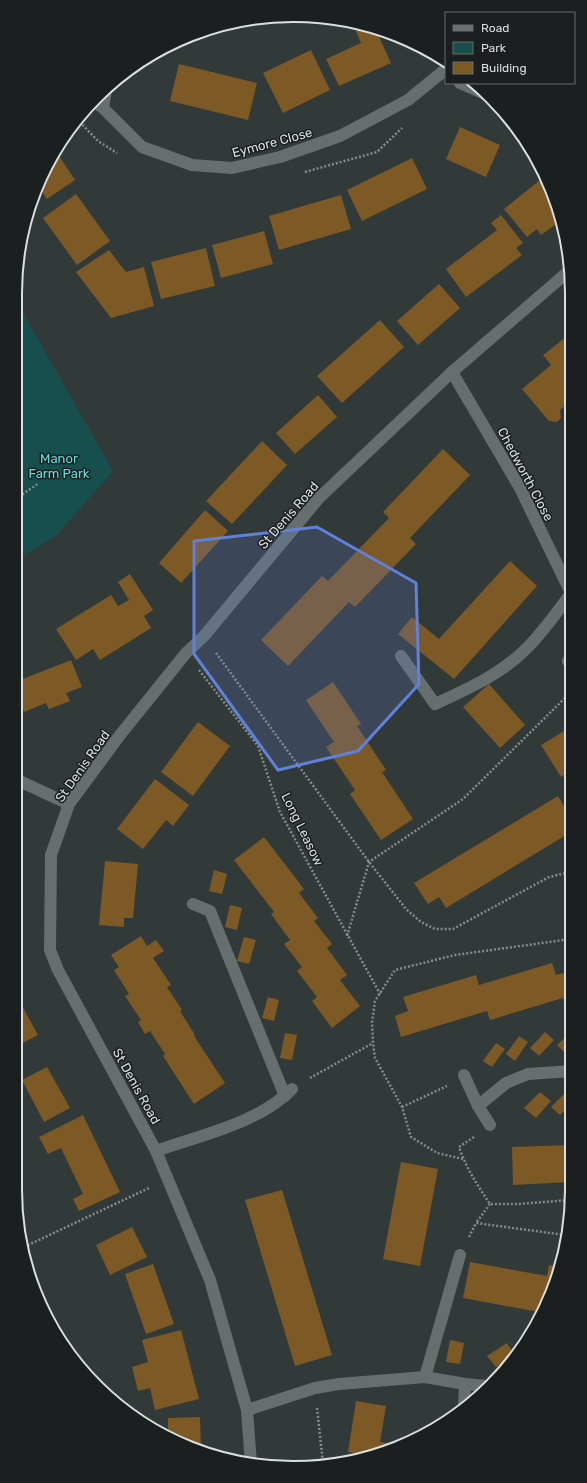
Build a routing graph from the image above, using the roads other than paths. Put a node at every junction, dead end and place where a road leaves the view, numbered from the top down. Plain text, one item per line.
1 (445, 70) edge
2 (98, 105) edge
3 (564, 275) edge
4 (452, 372) junction
5 (565, 581) edge
6 (565, 601) edge
7 (401, 656) dead end
8 (22, 782) edge
9 (69, 804) junction
10 (193, 904) dead end
11 (565, 1071) edge
12 (464, 1075) road end
13 (478, 1106) junction
14 (490, 1125) road end
15 (156, 1151) junction
16 (460, 1254) dead end
17 (425, 1377) junction
18 (466, 1384) junction
19 (481, 1385) edge
20 (464, 1401) edge
21 (247, 1410) junction
22 (251, 1458) edge

1 - 2 street, Eymore Close
3 - 4 street, St Denis Road
4 - 5 street, Chedworth Close
4 - 9 street, St Denis Road
6 - 7 street
8 - 9 street
9 - 15 street, St Denis Road
10 - 15 street
11 - 13 street
12 - 13 street
13 - 14 street
15 - 21 street, St Denis Road
16 - 17 street
17 - 18 street
17 - 21 street
18 - 19 street
18 - 20 street
21 - 22 street, St Denis Road

